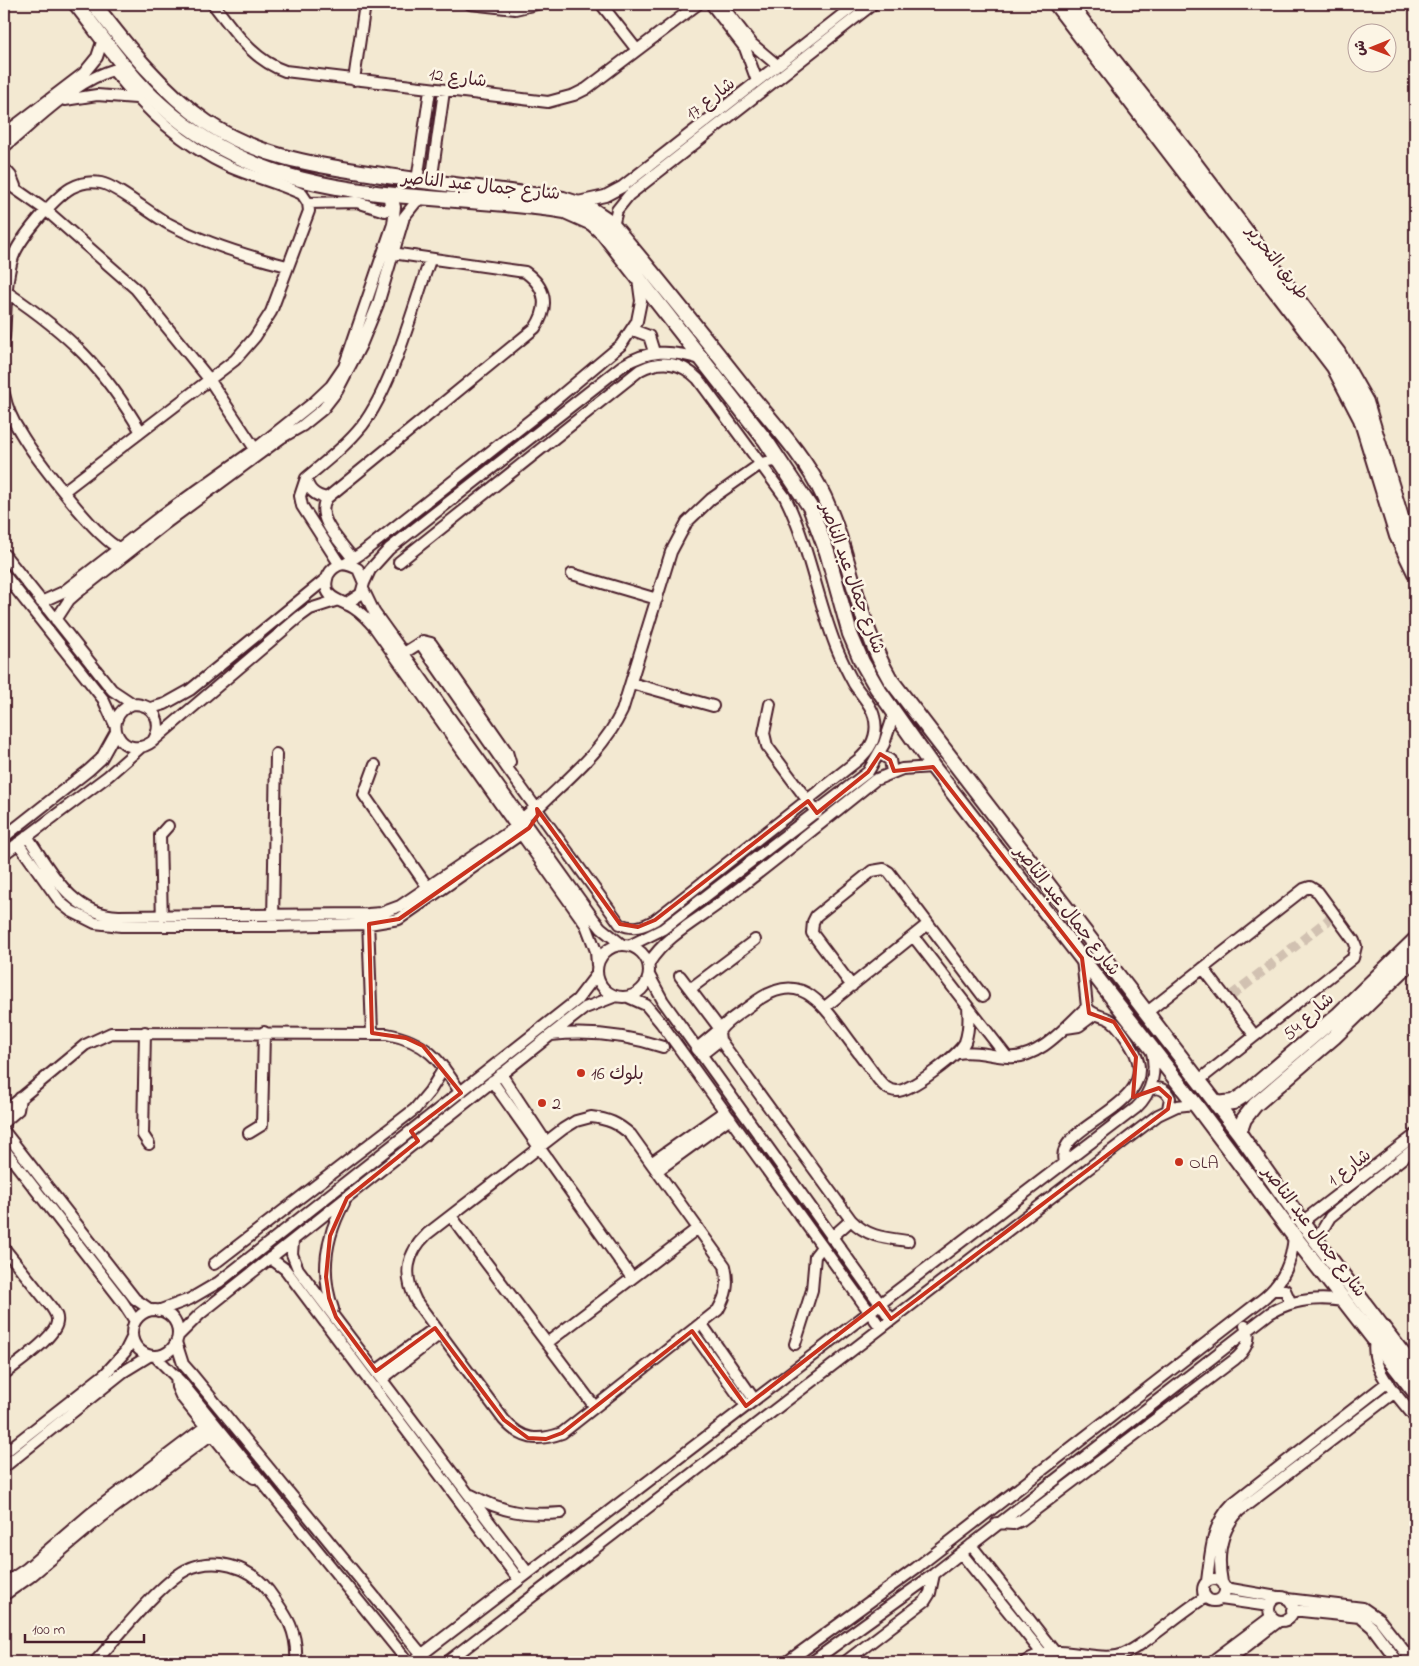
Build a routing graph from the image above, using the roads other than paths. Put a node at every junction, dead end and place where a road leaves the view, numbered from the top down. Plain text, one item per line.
1 (76, 4) edge
2 (94, 4) edge
3 (214, 4) edge
4 (366, 4) edge
5 (470, 4) edge
6 (537, 4) edge
7 (601, 4) edge
8 (698, 4) edge
9 (711, 4) edge
10 (721, 4) edge
11 (856, 4) edge
12 (874, 4) edge
13 (1056, 4) edge
14 (1069, 4) edge
15 (103, 39) junction
16 (637, 50) junction
17 (777, 65) junction
18 (119, 68) junction
19 (354, 80) junction
20 (757, 81) junction
21 (79, 82) junction
22 (430, 90) junction
23 (444, 91) junction
24 (136, 98) junction
25 (60, 101) junction
26 (4, 134) edge
27 (4, 147) edge
28 (4, 168) edge
29 (4, 181) edge
30 (424, 182) junction
31 (15, 186) junction
32 (614, 192) junction
33 (390, 195) junction
34 (425, 197) junction
35 (626, 197) junction
36 (576, 202) junction
37 (308, 204) junction
38 (48, 211) junction
39 (396, 226) junction
40 (613, 226) junction
41 (392, 253) junction
42 (430, 260) junction
43 (288, 266) junction
44 (638, 279) junction
45 (8, 293) junction
46 (373, 301) junction
47 (633, 330) junction
48 (4, 337) edge
49 (654, 352) junction
50 (701, 359) junction
51 (209, 379) junction
52 (4, 394) edge
53 (582, 397) junction
54 (591, 409) junction
55 (141, 432) junction
56 (766, 440) junction
57 (262, 446) junction
58 (762, 463) junction
59 (783, 464) junction
60 (306, 478) junction
61 (64, 491) junction
62 (326, 498) junction
63 (428, 519) junction
64 (437, 532) junction
65 (100, 534) junction
66 (336, 535) junction
67 (325, 543) junction
68 (1415, 547) edge
69 (119, 548) junction
70 (4, 554) edge
71 (353, 559) junction
72 (103, 560) junction
73 (399, 562) dead end
74 (341, 565) junction
75 (4, 574) edge
76 (572, 574) dead end
77 (1415, 574) edge
78 (327, 578) junction
79 (364, 586) junction
80 (74, 590) junction
81 (657, 599) junction
82 (336, 600) junction
83 (41, 602) junction
84 (346, 603) junction
85 (56, 620) junction
86 (404, 653) junction
87 (631, 683) junction
88 (133, 704) junction
89 (770, 704) dead end
90 (713, 706) dead end
91 (151, 708) junction
92 (895, 711) junction
93 (116, 729) junction
94 (153, 741) junction
95 (141, 747) junction
96 (276, 754) dead end
97 (880, 754) junction
98 (375, 765) dead end
99 (933, 767) junction
100 (892, 772) junction
101 (808, 801) junction
102 (537, 809) junction
103 (817, 813) junction
104 (168, 826) dead end
105 (522, 826) junction
106 (27, 836) junction
107 (4, 837) edge
108 (18, 843) junction
109 (4, 854) edge
110 (1025, 854) junction
111 (1010, 865) junction
112 (1042, 877) junction
113 (61, 886) junction
114 (1029, 890) junction
115 (430, 891) junction
116 (52, 893) junction
117 (368, 919) junction
118 (162, 921) junction
119 (273, 921) junction
120 (928, 924) junction
121 (913, 936) junction
122 (755, 940) dead end
123 (1415, 940) edge
124 (626, 944) junction
125 (1082, 958) junction
126 (1415, 958) edge
127 (956, 961) junction
128 (648, 963) junction
129 (1204, 968) junction
130 (597, 970) junction
131 (941, 972) junction
132 (649, 975) junction
133 (680, 976) dead end
134 (852, 986) junction
135 (690, 989) junction
136 (616, 996) junction
137 (983, 996) dead end
138 (628, 997) junction
139 (825, 1007) junction
140 (968, 1007) junction
141 (1091, 1010) junction
142 (1146, 1013) junction
143 (144, 1032) junction
144 (264, 1032) junction
145 (372, 1033) junction
146 (720, 1035) junction
147 (550, 1036) junction
148 (1255, 1036) junction
149 (663, 1048) dead end
150 (1151, 1048) junction
151 (699, 1052) junction
152 (958, 1053) junction
153 (1007, 1057) junction
154 (444, 1068) junction
155 (500, 1074) junction
156 (492, 1081) junction
157 (1198, 1081) junction
158 (1149, 1090) junction
159 (461, 1093) junction
160 (20, 1098) junction
161 (1233, 1102) junction
162 (1196, 1104) junction
163 (1216, 1104) junction
164 (1168, 1109) junction
165 (4, 1112) edge
166 (727, 1115) junction
167 (1244, 1119) junction
168 (4, 1122) edge
169 (4, 1131) edge
170 (411, 1132) junction
171 (249, 1133) dead end
172 (1239, 1134) junction
173 (1415, 1140) edge
174 (418, 1141) junction
175 (149, 1144) dead end
176 (542, 1145) junction
177 (4, 1149) edge
178 (1064, 1162) junction
179 (654, 1167) junction
180 (347, 1198) junction
181 (451, 1216) junction
182 (850, 1220) junction
183 (1302, 1222) junction
184 (698, 1228) junction
185 (1294, 1236) junction
186 (831, 1238) junction
187 (293, 1241) junction
188 (908, 1241) dead end
189 (1316, 1241) junction
190 (822, 1247) junction
191 (4, 1248) edge
192 (270, 1258) junction
193 (849, 1262) junction
194 (214, 1264) dead end
195 (838, 1269) junction
196 (632, 1278) junction
197 (1275, 1290) junction
198 (1344, 1301) junction
199 (879, 1303) junction
200 (1288, 1304) junction
201 (155, 1311) junction
202 (868, 1311) junction
203 (336, 1317) junction
204 (891, 1319) junction
205 (1239, 1319) junction
206 (135, 1321) junction
207 (701, 1323) junction
208 (881, 1328) junction
209 (1248, 1330) junction
210 (437, 1331) junction
211 (692, 1331) junction
212 (132, 1338) junction
213 (177, 1339) junction
214 (1375, 1340) junction
215 (547, 1343) junction
216 (795, 1344) dead end
217 (152, 1356) junction
218 (1183, 1363) junction
219 (1415, 1370) edge
220 (4, 1374) edge
221 (1191, 1374) junction
222 (379, 1375) junction
223 (176, 1376) junction
224 (1388, 1382) junction
225 (1395, 1392) junction
226 (1415, 1392) edge
227 (750, 1402) junction
228 (595, 1407) junction
229 (1415, 1418) edge
230 (209, 1430) junction
231 (1304, 1448) junction
232 (4, 1453) edge
233 (1311, 1457) junction
234 (4, 1467) edge
235 (258, 1480) junction
236 (469, 1494) junction
237 (561, 1513) dead end
238 (997, 1524) junction
239 (504, 1540) junction
240 (971, 1544) junction
241 (494, 1548) junction
242 (961, 1553) junction
243 (44, 1559) junction
244 (528, 1573) junction
245 (934, 1574) junction
246 (519, 1580) junction
247 (1207, 1581) junction
248 (4, 1584) edge
249 (1224, 1585) junction
250 (1010, 1594) junction
251 (4, 1595) edge
252 (1206, 1597) junction
253 (1282, 1598) junction
254 (1221, 1599) junction
255 (1000, 1602) junction
256 (1292, 1610) junction
257 (389, 1615) junction
258 (1273, 1615) junction
259 (378, 1626) junction
260 (814, 1641) junction
261 (1054, 1651) junction
262 (1041, 1652) junction
263 (824, 1653) junction
264 (425, 1658) edge
265 (95, 1662) edge
266 (296, 1662) edge
267 (410, 1662) edge
268 (447, 1662) edge
269 (786, 1662) edge
270 (812, 1662) edge
271 (845, 1662) edge
272 (1025, 1662) edge
273 (1211, 1662) edge
274 (1226, 1662) edge
275 (1398, 1662) edge
276 (1413, 1662) edge

1 - 15 main road, شارع جمال عبد الناصر
2 - 30 main road, شارع جمال عبد الناصر
3 - 19 street, شارع 12
4 - 19 street
5 - 6 street
7 - 16 street
8 - 16 street, شارع 12
9 - 20 street
10 - 17 street
11 - 17 street, شارع 17
12 - 35 street, شارع 17
13 - 77 main road, طريق التحرير
14 - 68 main road, طريق التحرير
15 - 18 main road, شارع جمال عبد الناصر
15 - 21 street
16 - 23 street, شارع 12
17 - 20 street, شارع 17
18 - 21 street
18 - 24 street
18 - 33 main road, شارع جمال عبد الناصر
19 - 22 street, شارع 12
20 - 32 street, شارع 17
21 - 25 street
21 - 26 street
22 - 23 street, شارع 12
22 - 30 street
23 - 30 street
24 - 25 street
24 - 37 street
25 - 27 street
28 - 31 street
29 - 31 street
30 - 36 main road, شارع جمال عبد الناصر
31 - 38 street
32 - 35 street
32 - 36 street, شارع 17
33 - 34 main road, شارع جمال عبد الناصر
33 - 37 street
33 - 39 street
34 - 39 street
34 - 44 main road, شارع جمال عبد الناصر
35 - 40 street, شارع 17
36 - 40 main road, شارع جمال عبد الناصر
37 - 43 street
38 - 43 street
38 - 45 street
38 - 51 street
39 - 41 street
39 - 46 street
40 - 110 main road, شارع جمال عبد الناصر
41 - 42 street
41 - 46 street
42 - 60 street
42 - 62 street
43 - 51 street
44 - 47 street
44 - 50 main road, شارع جمال عبد الناصر
45 - 48 street
45 - 55 street
46 - 57 street
47 - 49 street
47 - 71 street
49 - 50 street
49 - 53 street
50 - 56 main road, شارع جمال عبد الناصر
51 - 55 street
51 - 57 street
52 - 61 street
53 - 54 street
53 - 63 street
54 - 58 street
54 - 64 street
55 - 61 street
56 - 58 street
56 - 59 main road, شارع جمال عبد الناصر
57 - 69 street
57 - 80 street
58 - 59 street
58 - 81 street
58 - 101 street
59 - 92 main road, شارع جمال عبد الناصر
60 - 62 street
60 - 67 street
61 - 65 street
62 - 66 street
63 - 64 street
63 - 79 street
64 - 73 street
65 - 69 street
65 - 72 street
66 - 67 street
66 - 71 street
67 - 74 street
69 - 72 street
70 - 83 street
71 - 74 street
72 - 80 street
74 - 78 street
74 - 79 street
75 - 93 street
76 - 81 street
78 - 82 street
78 - 91 street
79 - 84 street
79 - 86 street
80 - 83 street
80 - 85 street
81 - 87 street
82 - 84 street
82 - 94 street
83 - 85 street
84 - 105 street
85 - 88 street
86 - 102 street
86 - 105 street
87 - 90 street
87 - 102 street
88 - 91 street
88 - 93 street
89 - 101 street
91 - 94 street
92 - 97 street
92 - 99 main road, شارع جمال عبد الناصر
93 - 95 street
93 - 107 street
94 - 95 street
95 - 106 street
96 - 119 street
97 - 100 street
97 - 103 street
98 - 115 street
99 - 100 street
99 - 111 main road, شارع جمال عبد الناصر
100 - 128 street
101 - 102 street
101 - 103 street
102 - 105 street
103 - 124 street
104 - 118 street
105 - 115 street
105 - 124 street
105 - 130 street
106 - 108 street
106 - 113 street
108 - 109 street
108 - 116 street
110 - 111 main road
110 - 112 main road, شارع جمال عبد الناصر
111 - 114 main road, شارع جمال عبد الناصر
112 - 114 main road
112 - 142 main road, شارع جمال عبد الناصر
113 - 116 street
113 - 118 street
114 - 125 main road, شارع جمال عبد الناصر
115 - 117 street
116 - 118 street
117 - 119 street
117 - 145 street
118 - 119 street
120 - 121 street
120 - 127 street
120 - 134 street
121 - 131 street
121 - 134 street
122 - 135 street
123 - 161 main road, شارع 54
124 - 128 street
124 - 130 street
125 - 141 street
125 - 150 main road, شارع جمال عبد الناصر
126 - 167 main road, شارع 54
127 - 131 street
127 - 137 street
128 - 132 street
129 - 142 street
129 - 148 street
129 - 148 street
130 - 136 street
130 - 159 street
131 - 140 street
132 - 138 street
132 - 151 street
133 - 135 street
134 - 139 street
135 - 146 street
136 - 138 street
136 - 147 street
138 - 166 street
139 - 146 street
139 - 152 street
140 - 152 street
140 - 153 street
141 - 153 street
141 - 178 street
142 - 157 main road, شارع جمال عبد الناصر
143 - 144 street
143 - 160 street
143 - 175 street
144 - 145 street
144 - 171 street
145 - 154 street
146 - 151 street
146 - 182 street
147 - 149 street
147 - 155 street
148 - 157 street
150 - 158 street
150 - 162 main road, شارع جمال عبد الناصر
151 - 186 street
152 - 153 street
154 - 159 street
154 - 194 street
155 - 156 street
155 - 176 street
156 - 174 street
156 - 176 street
157 - 163 main road, شارع جمال عبد الناصر
158 - 164 street
158 - 178 street
159 - 170 street
160 - 165 street
160 - 168 street
161 - 163 main road
161 - 167 main road
162 - 164 street
162 - 185 main road, شارع جمال عبد الناصر
163 - 172 main road, شارع جمال عبد الناصر
164 - 204 street
166 - 179 street
166 - 190 street
167 - 172 main road, شارع 54
169 - 201 street
170 - 174 street
170 - 201 street
172 - 183 main road, شارع جمال عبد الناصر
173 - 183 street, شارع 1
173 - 189 street, شارع 1
174 - 180 street
176 - 179 street
176 - 181 street
176 - 196 street
177 - 206 street
178 - 199 street
179 - 184 street
180 - 187 street
180 - 203 street
181 - 210 street
181 - 215 street
182 - 186 street
182 - 188 street
183 - 189 main road, شارع جمال عبد الناصر
184 - 196 street
184 - 207 street
185 - 197 street
185 - 198 main road, شارع جمال عبد الناصر
186 - 193 street
187 - 192 street
187 - 203 street
189 - 219 main road, شارع جمال عبد الناصر
190 - 195 street
190 - 216 street
191 - 220 street
192 - 213 street
192 - 241 street
193 - 195 street
193 - 199 street
195 - 202 street
196 - 215 street
197 - 200 street
197 - 205 street
198 - 200 street
198 - 214 main road, شارع جمال عبد الناصر
199 - 202 street
199 - 204 street
200 - 209 street
201 - 206 street
201 - 213 street
202 - 208 street
202 - 227 street
203 - 222 street
204 - 208 street
205 - 209 street
205 - 218 street
206 - 212 street
207 - 211 street
207 - 227 street
208 - 268 street
209 - 221 street
209 - 238 street
210 - 222 street
210 - 228 street
211 - 227 street
211 - 228 street
212 - 217 street
212 - 232 street
213 - 217 street
213 - 257 street
214 - 224 street
214 - 226 main road, شارع جمال عبد الناصر
215 - 228 street
217 - 223 street
217 - 234 street
218 - 221 street
218 - 260 street
221 - 238 street
222 - 236 street
223 - 230 street
223 - 235 street
224 - 225 street
224 - 231 street
225 - 229 street
225 - 233 street
227 - 244 street
230 - 235 street
230 - 243 street
231 - 233 street
231 - 247 street
233 - 249 street
235 - 259 street
236 - 237 street
236 - 239 street
238 - 240 street
239 - 241 street
239 - 244 street
240 - 242 street
240 - 250 street
241 - 246 street
242 - 245 street
242 - 255 street
243 - 248 street
243 - 251 street
244 - 246 street
245 - 263 street
245 - 271 street
246 - 264 street
247 - 249 street
247 - 252 street
249 - 253 street
249 - 254 street
250 - 255 street
250 - 261 street
252 - 254 street
252 - 261 street
253 - 256 street
253 - 258 street
253 - 276 street
254 - 258 street
255 - 262 street
256 - 258 street
256 - 275 street
257 - 259 street
257 - 264 street
258 - 273 street
258 - 274 street
259 - 267 street
260 - 263 street
260 - 269 street
261 - 262 street
262 - 272 street
263 - 270 street
264 - 267 street
265 - 266 street

